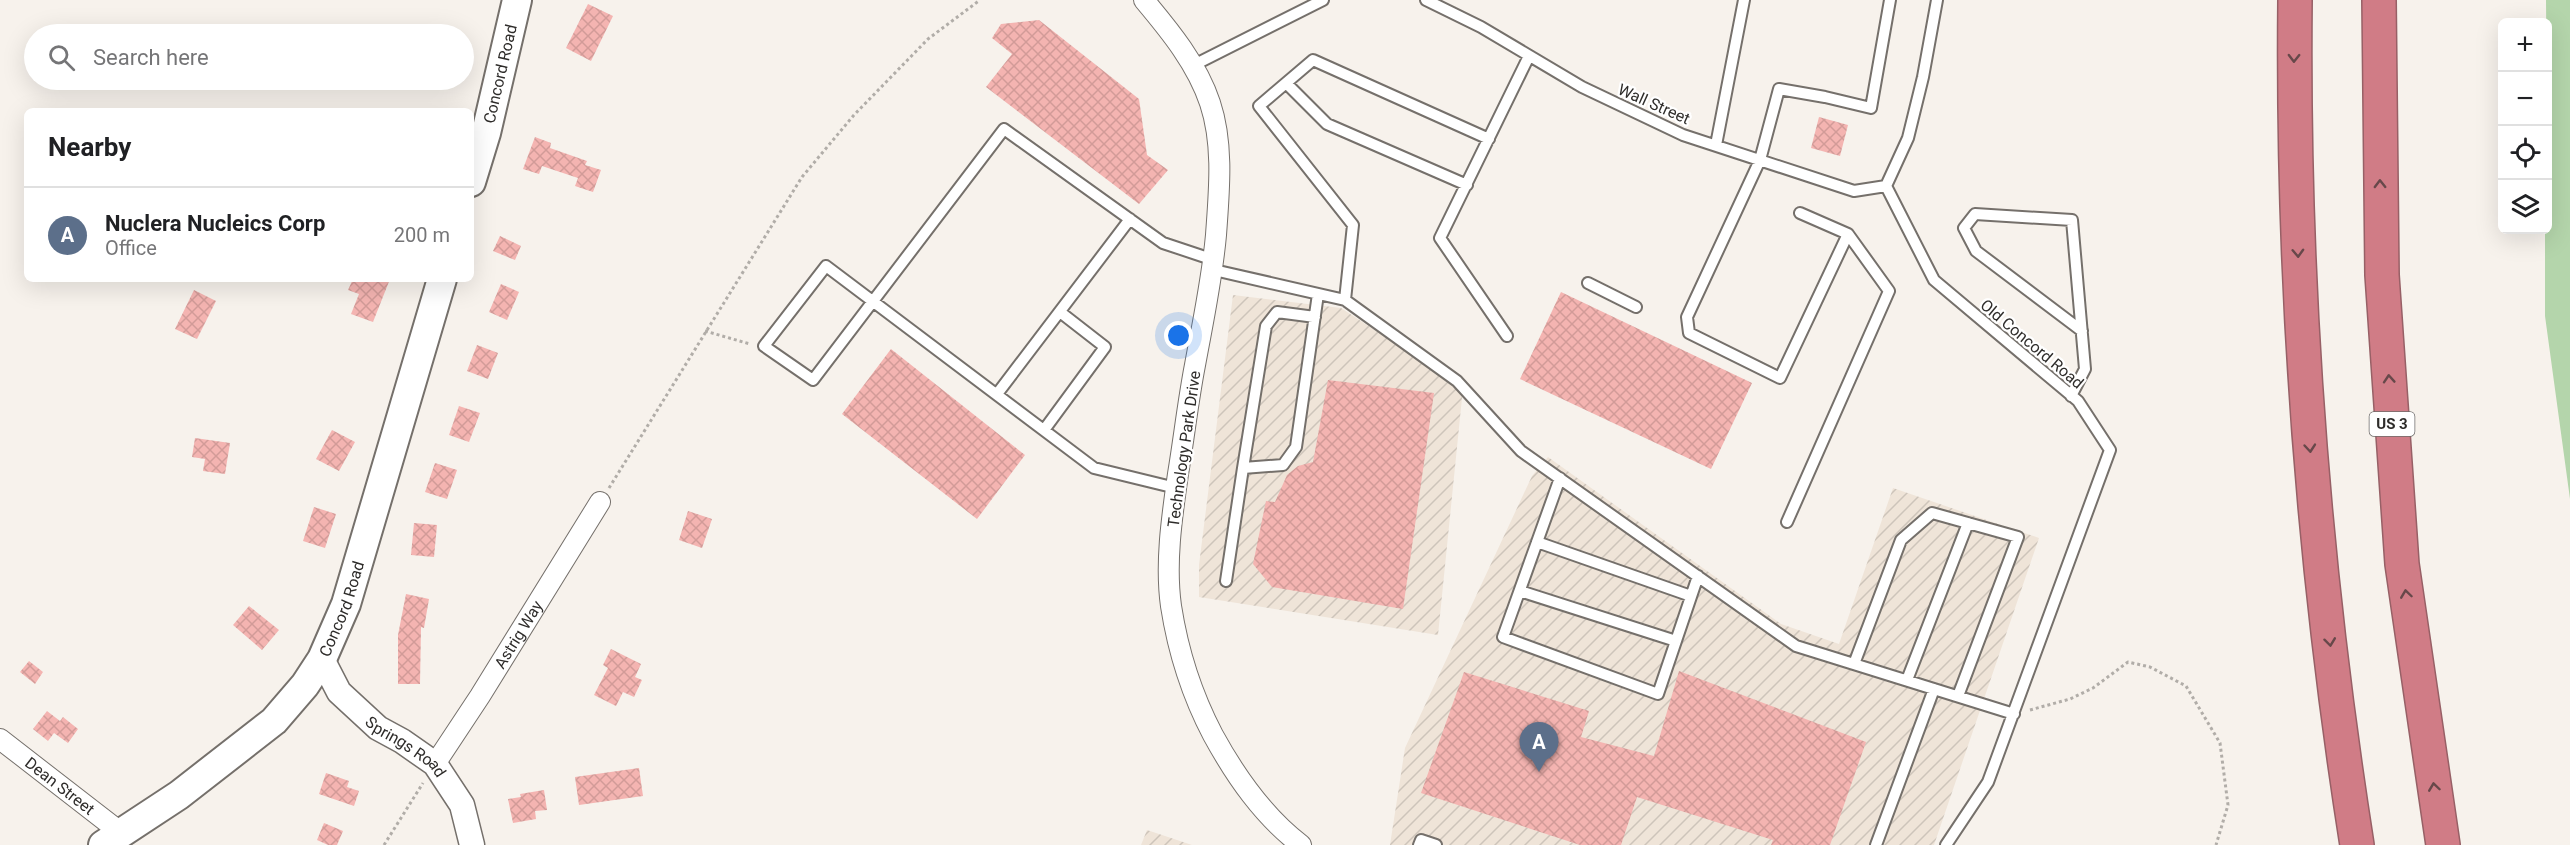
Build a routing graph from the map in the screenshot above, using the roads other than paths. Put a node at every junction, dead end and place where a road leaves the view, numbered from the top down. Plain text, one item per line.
1 (517, 0) edge
2 (1144, 0) edge
3 (1323, 0) edge
4 (1426, 0) edge
5 (1744, 0) edge
6 (1890, 0) edge
7 (1937, 0) edge
8 (2295, 0) edge
9 (2379, 0) edge
10 (1529, 56) junction
11 (1192, 66) junction
12 (1286, 83) junction
13 (1489, 139) junction
14 (1716, 146) junction
15 (1760, 160) junction
16 (474, 172) edge
17 (1467, 185) junction
18 (1886, 186) junction
19 (1800, 213) dead end
20 (1130, 219) junction
21 (1848, 234) junction
22 (1214, 265) junction
23 (441, 282) edge
24 (1588, 283) dead end
25 (1318, 294) junction
26 (872, 300) junction
27 (1345, 300) junction
28 (1636, 307) dead end
29 (1060, 312) junction
30 (1315, 317) junction
31 (2082, 331) junction
32 (1507, 336) dead end
33 (997, 394) junction
34 (2071, 396) junction
35 (1044, 430) junction
36 (1243, 468) junction
37 (1560, 478) junction
38 (1176, 488) junction
39 (600, 502) road end
40 (1787, 522) dead end
41 (1968, 523) junction
42 (1537, 542) junction
43 (1698, 576) junction
44 (1226, 581) dead end
45 (1520, 591) junction
46 (1691, 596) junction
47 (1676, 641) junction
48 (322, 659) junction
49 (1854, 664) junction
50 (1907, 680) junction
51 (1934, 689) junction
52 (1958, 696) junction
53 (2014, 714) junction
54 (0, 739) edge
55 (435, 764) junction
56 (111, 838) edge
57 (472, 845) edge
58 (1301, 845) edge
59 (1419, 845) edge
60 (1436, 845) edge
61 (1876, 845) edge
62 (1946, 845) edge
63 (2357, 845) edge
64 (2443, 845) edge

1 - 16 main road, Concord Road
2 - 11 street, Technology Park Drive
3 - 11 lane
4 - 10 lane, Wall Street
5 - 14 lane
6 - 15 lane
7 - 18 lane
8 -> 63 highway
64 -> 9 highway, US 3
10 - 13 lane
10 - 14 lane, Wall Street
11 - 22 street, Technology Park Drive
12 - 13 lane
12 - 17 lane
12 - 27 lane
13 - 17 lane
14 - 15 lane, Wall Street
15 - 18 lane, Wall Street
15 - 21 lane
17 - 32 lane
18 - 34 lane, Old Concord Road
19 - 21 lane
20 - 22 lane
20 - 26 lane
20 - 29 lane
21 - 40 lane
22 - 25 lane
22 - 38 street, Technology Park Drive
23 - 48 main road, Concord Road
24 - 28 lane
25 - 27 lane
25 - 30 lane
26 - 26 lane
26 - 33 lane
27 - 37 lane
29 - 33 lane
29 - 35 lane
30 - 36 lane
30 - 36 lane
31 - 31 lane
31 - 34 lane
33 - 35 lane
34 - 53 lane, Old Concord Road
35 - 38 lane
36 - 44 lane
37 - 42 lane
37 - 43 lane
38 - 58 street, Technology Park Drive
39 - 55 street, Astrig Way
41 - 49 lane
41 - 50 lane
41 - 52 lane
42 - 45 lane
42 - 46 lane
43 - 46 lane
43 - 49 lane
45 - 47 lane
45 - 47 lane
46 - 47 lane
48 - 55 street, Springs Road
48 - 56 main road, Concord Road
49 - 50 lane
50 - 51 lane
51 - 52 lane
51 - 61 lane
52 - 53 lane
53 - 62 lane, Old Concord Road
54 - 56 street, Dean Street
55 - 57 street, Springs Road
59 - 60 lane

